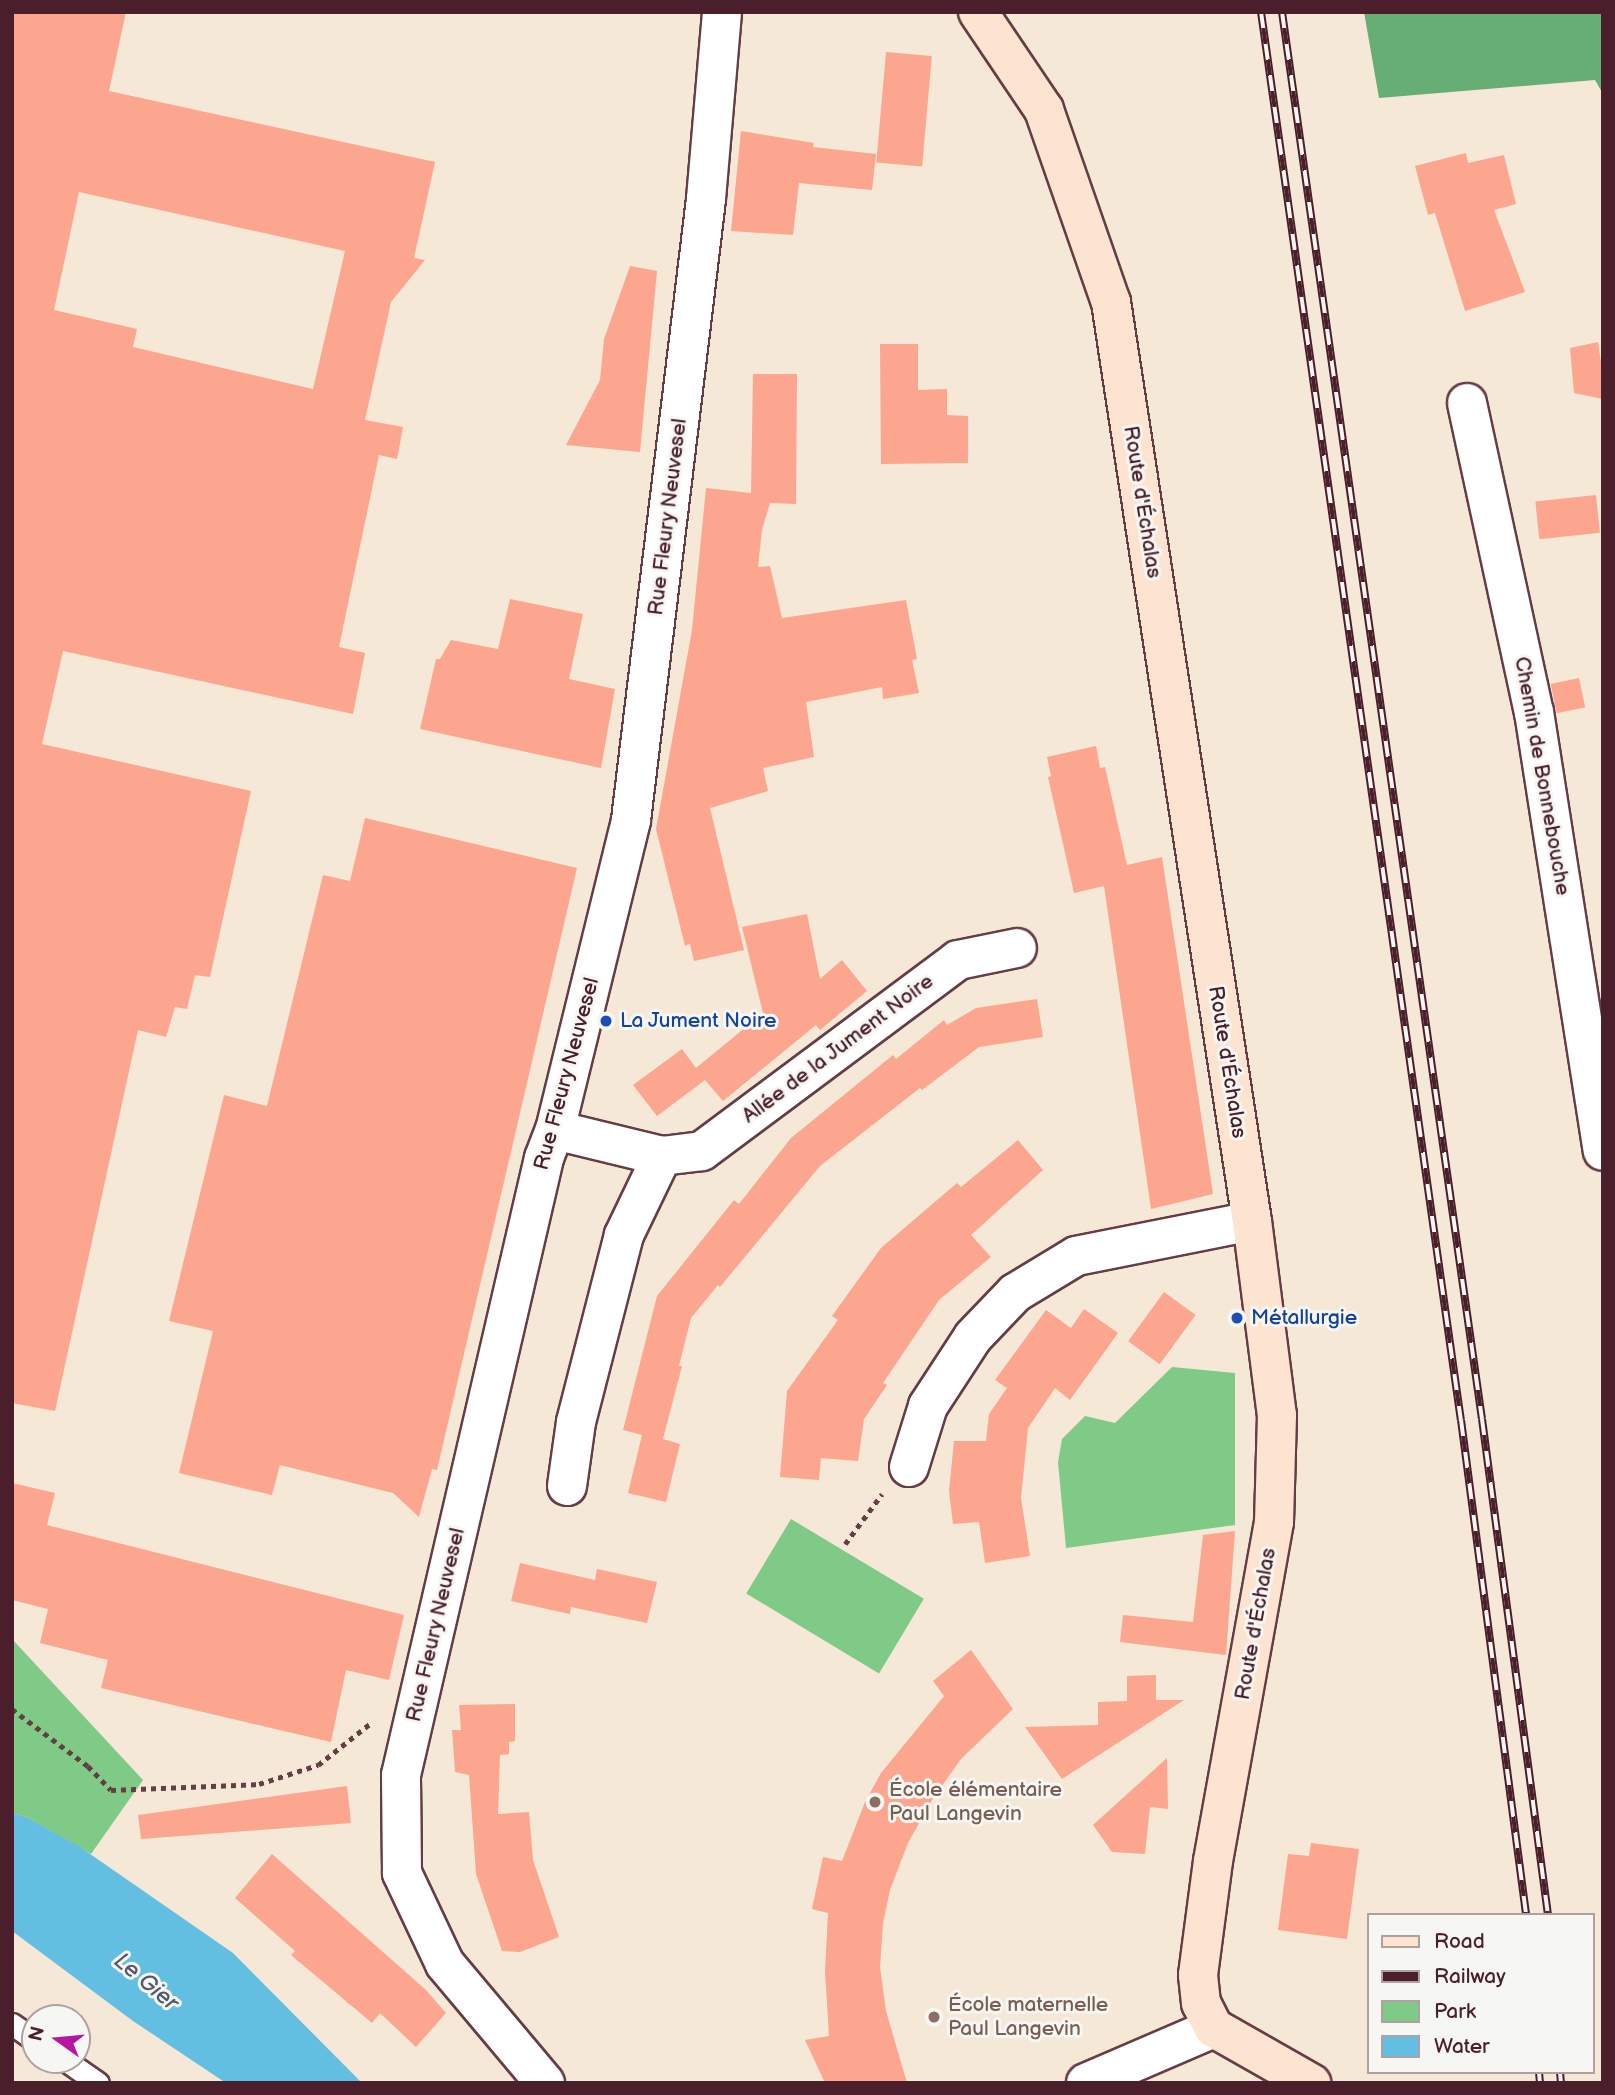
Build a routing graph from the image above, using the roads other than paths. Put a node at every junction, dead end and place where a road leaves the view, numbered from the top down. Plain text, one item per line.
1 (722, 12) edge
2 (978, 12) edge
3 (1468, 403) dead end
4 (1017, 948) dead end
5 (555, 1130) junction
6 (1603, 1151) edge
7 (662, 1156) junction
8 (1252, 1221) junction
9 (909, 1467) road end
10 (567, 1486) dead end
11 (1214, 2028) junction
12 (545, 2083) edge
13 (1086, 2083) edge
14 (1311, 2083) edge

1 - 5 street, Rue Fleury Neuvesel
2 - 8 street, Route d'Échalas
3 - 6 street, Chemin de Bonnebouche
4 - 7 street, Allée de la Jument Noire
5 - 7 street, Allée de la Jument Noire
5 - 12 street, Rue Fleury Neuvesel
7 - 10 street
8 - 9 street
8 - 11 street, Route d'Échalas
11 - 13 street
11 - 14 street

